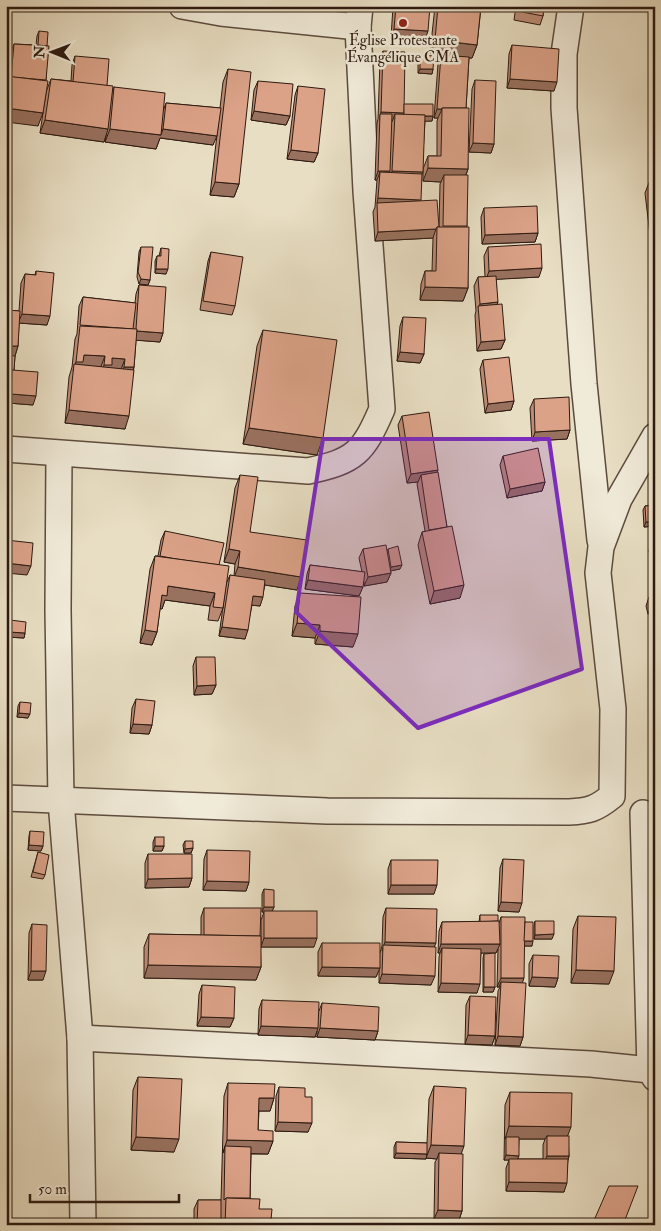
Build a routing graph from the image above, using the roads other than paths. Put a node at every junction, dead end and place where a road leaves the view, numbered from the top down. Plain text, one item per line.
1 (182, 6) edge
2 (571, 6) edge
3 (359, 17) edge
4 (655, 436) edge
5 (6, 449) edge
6 (60, 454) junction
7 (601, 547) junction
8 (6, 798) edge
9 (61, 801) junction
10 (588, 811) junction
11 (649, 813) edge
12 (80, 1038) junction
13 (652, 1074) edge
14 (83, 1225) edge

1 - 3 street
2 - 7 street
3 - 6 street
4 - 7 street
5 - 6 street
6 - 9 street
7 - 10 street
8 - 9 street
9 - 10 street
9 - 12 street
10 - 11 street
11 - 13 street
12 - 13 street
12 - 14 street

